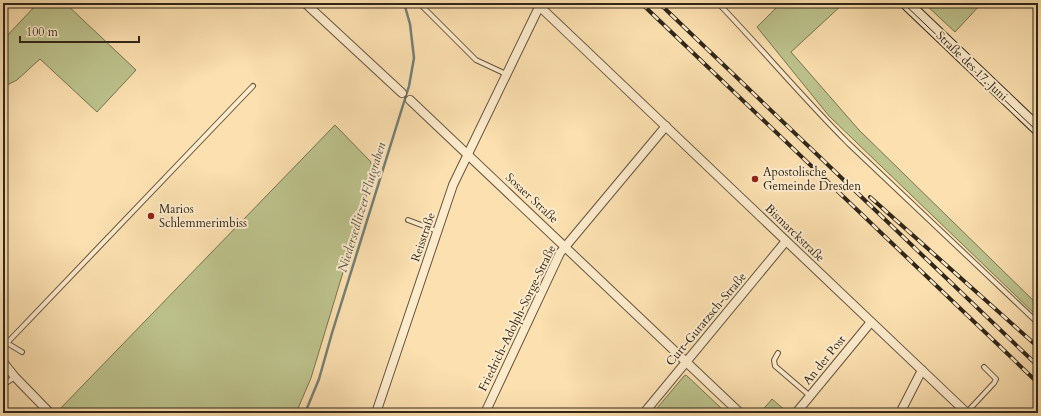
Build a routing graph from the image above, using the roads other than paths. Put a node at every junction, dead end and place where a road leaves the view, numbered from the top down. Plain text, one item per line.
1 (305, 3) edge
2 (718, 3) edge
3 (906, 3) edge
4 (539, 4) edge
5 (422, 6) dead end
6 (506, 74) junction
7 (253, 86) dead end
8 (402, 93) joint
9 (410, 100) joint
10 (666, 126) junction
11 (1038, 129) edge
12 (468, 154) junction
13 (408, 220) dead end
14 (438, 231) junction
15 (786, 241) junction
16 (565, 246) junction
17 (871, 322) junction
18 (1038, 323) edge
19 (7, 343) junction
20 (3, 346) edge
21 (22, 352) dead end
22 (778, 353) dead end
23 (3, 362) edge
24 (686, 362) junction
25 (984, 367) dead end
26 (922, 370) junction
27 (15, 377) junction
28 (3, 385) edge
29 (810, 396) junction
30 (50, 413) edge
31 (376, 413) edge
32 (485, 413) edge
33 (644, 413) edge
34 (740, 413) edge
35 (796, 413) edge
36 (900, 413) edge
37 (967, 413) edge

1 - 8 street, Sosaer Straße
2 - 18 lane
3 - 11 street, Straße des 17. Juni
4 - 6 street, Reisstraße
4 - 10 street, Bismarckstraße
5 - 6 lane
6 - 12 street, Reisstraße
7 - 19 lane
8 - 9 lane, Sosaer Straße
9 - 12 street, Sosaer Straße
10 - 15 street, Bismarckstraße
10 - 16 street, Friedrich-Adolph-Sorge-Straße
12 - 14 street, Reisstraße
12 - 16 street, Sosaer Straße
13 - 14 lane
14 - 31 street, Reisstraße
15 - 17 street, Bismarckstraße
15 - 24 street, Curt-Guratzsch-Straße
16 - 24 street, Sosaer Straße
16 - 32 street, Friedrich-Adolph-Sorge-Straße
17 - 26 street, Bismarckstraße
17 - 29 street, An der Post
19 - 20 lane
19 - 21 lane
22 - 29 lane
23 - 27 street
24 - 33 street, Curt-Guratzsch-Straße
24 - 34 street, Sosaer Straße
25 - 37 lane
26 - 36 street
26 - 37 street, Bismarckstraße
27 - 28 lane
27 - 30 street
29 - 35 street, An der Post

